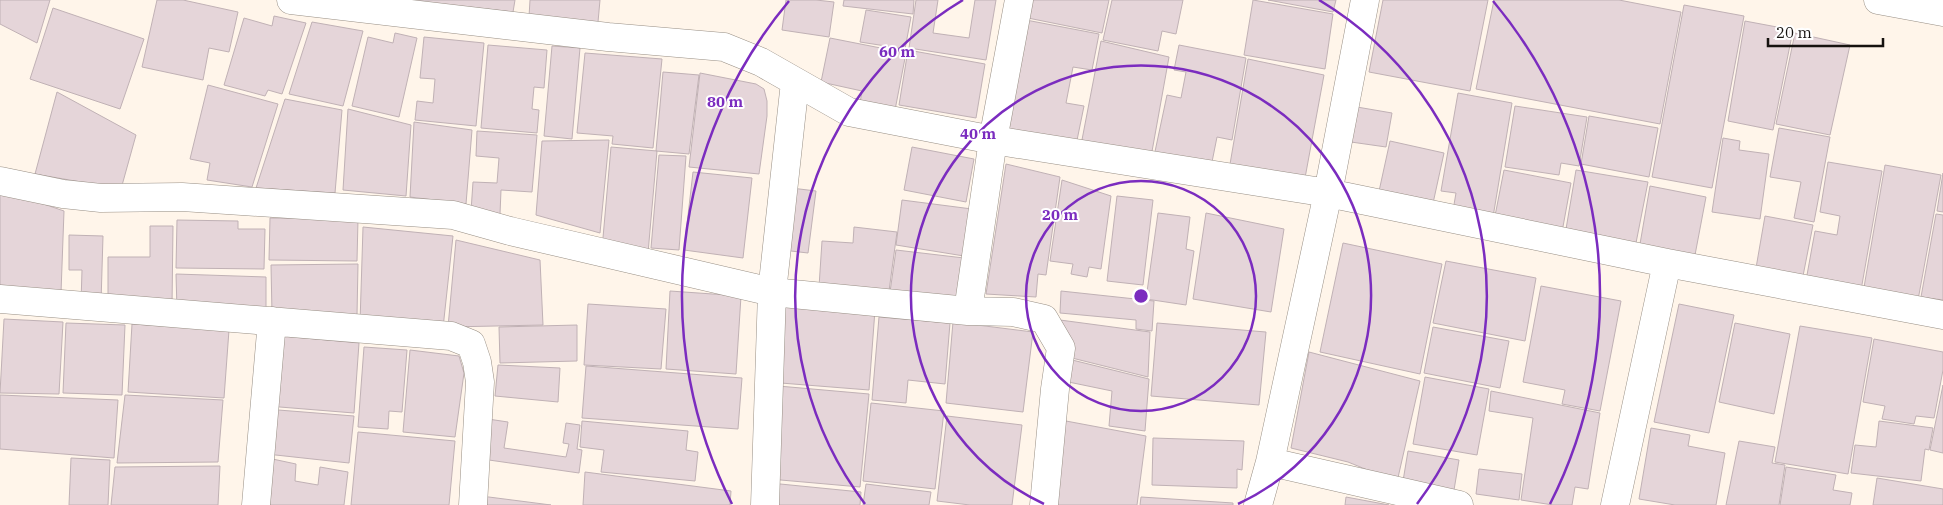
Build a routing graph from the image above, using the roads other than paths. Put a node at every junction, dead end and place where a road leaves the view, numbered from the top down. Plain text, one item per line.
1 (291, 0) edge
2 (1019, 0) edge
3 (1365, 0) edge
4 (1878, 0) edge
5 (1943, 12) edge
6 (795, 82) junction
7 (993, 140) junction
8 (0, 182) edge
9 (1328, 193) junction
10 (1666, 263) junction
11 (772, 292) junction
12 (0, 299) edge
13 (968, 310) junction
14 (1943, 315) edge
15 (272, 321) junction
16 (1270, 462) junction
17 (256, 505) edge
18 (474, 505) edge
19 (765, 505) edge
20 (1044, 505) edge
21 (1258, 505) edge
22 (1459, 505) edge
23 (1615, 505) edge

1 - 6 street
2 - 7 street
3 - 9 street
4 - 5 street
6 - 7 street
6 - 11 street
7 - 9 street
7 - 13 street
8 - 11 street
9 - 10 street
9 - 16 street
10 - 14 street
10 - 23 street
11 - 13 street
11 - 19 street
12 - 15 street
13 - 20 street
15 - 17 street
15 - 18 street
16 - 21 street
16 - 22 street

